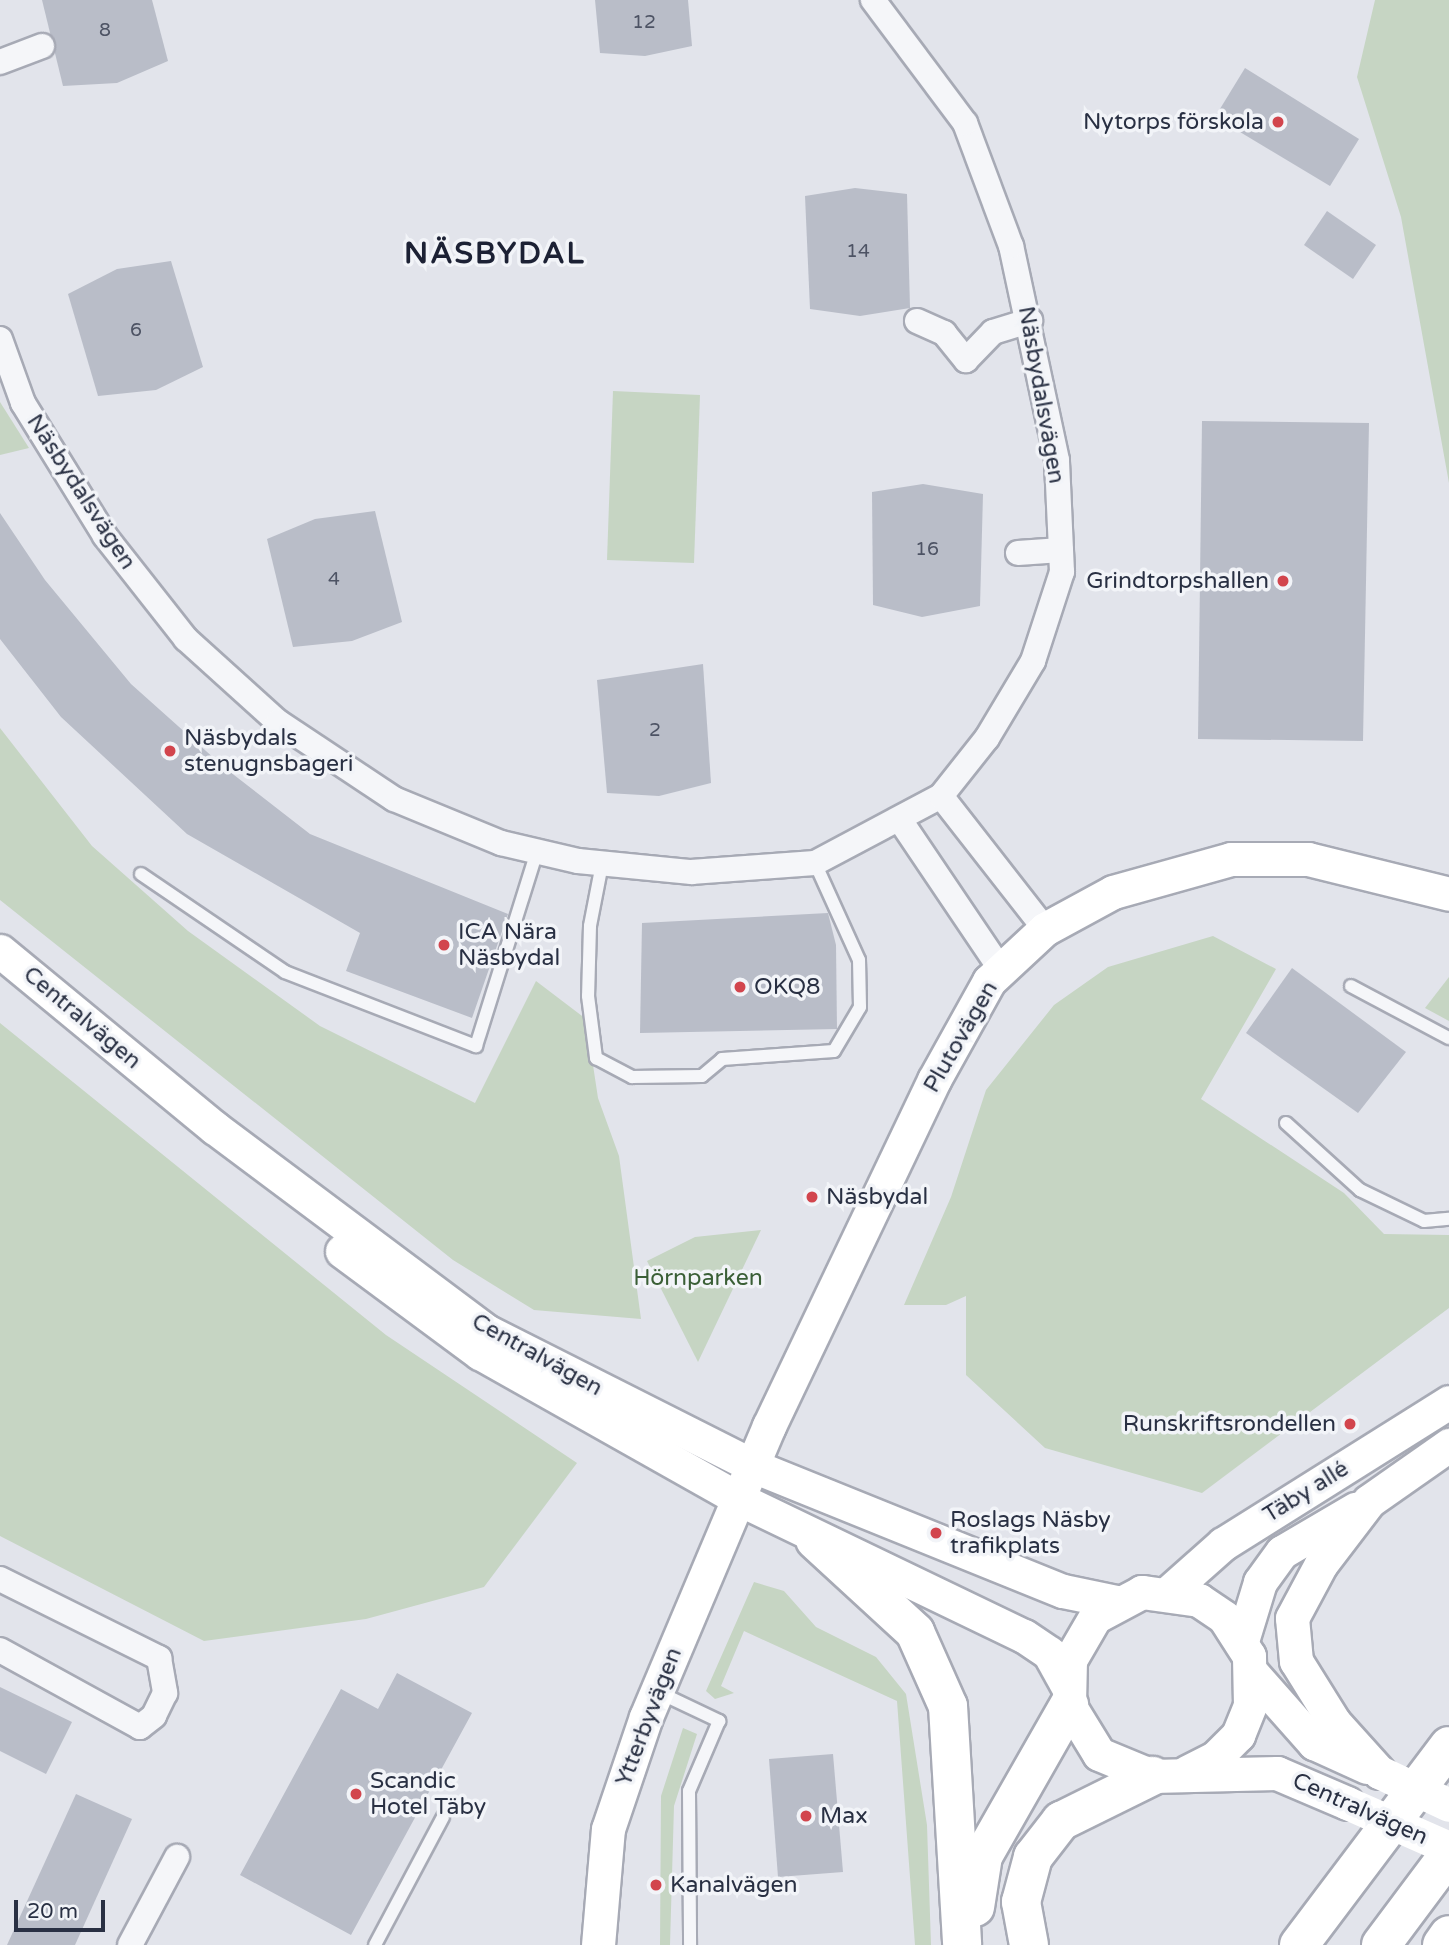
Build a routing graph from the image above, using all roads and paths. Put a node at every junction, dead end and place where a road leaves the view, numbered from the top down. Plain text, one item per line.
1 (873, 0) edge
2 (42, 46) dead end
3 (0, 62) edge
4 (917, 321) dead end
5 (1030, 321) junction
6 (0, 338) edge
7 (1061, 550) junction
8 (1018, 553) dead end
9 (941, 796) junction
10 (900, 820) junction
11 (536, 854) junction
12 (815, 863) junction
13 (602, 864) junction
14 (141, 874) dead end
15 (1449, 894) edge
16 (1045, 929) junction
17 (0, 951) edge
18 (1001, 970) junction
19 (0, 979) edge
20 (1351, 986) dead end
21 (1449, 1038) edge
22 (1286, 1123) dead end
23 (1449, 1219) edge
24 (1449, 1402) edge
25 (1449, 1445) edge
26 (753, 1466) junction
27 (739, 1499) junction
28 (1369, 1500) junction
29 (815, 1540) junction
30 (0, 1579) edge
31 (1170, 1591) junction
32 (1116, 1602) junction
33 (1242, 1641) junction
34 (0, 1650) edge
35 (1252, 1673) junction
36 (657, 1692) junction
37 (1068, 1695) junction
38 (1449, 1746) edge
39 (1379, 1772) junction
40 (1169, 1774) junction
41 (1449, 1805) edge
42 (443, 1817) dead end
43 (1449, 1848) edge
44 (1449, 1854) edge
45 (177, 1857) dead end
46 (1449, 1935) edge
47 (130, 1945) edge
48 (375, 1945) edge
49 (598, 1945) edge
50 (690, 1945) edge
51 (961, 1945) edge
52 (969, 1945) edge
53 (1030, 1945) edge
54 (1299, 1945) edge
55 (1381, 1945) edge
56 (1442, 1945) edge

1 - 5 street, Näsbydalsvägen
2 - 3 street
4 - 5 street
5 - 7 street, Näsbydalsvägen
6 - 11 street, Näsbydalsvägen
7 - 8 street
7 - 9 street, Näsbydalsvägen
9 - 10 street, Näsbydalsvägen
9 - 16 street
10 - 12 street, Näsbydalsvägen
10 - 18 street
11 - 13 street, Näsbydalsvägen
11 - 14 lane
12 - 13 street, Näsbydalsvägen
12 - 13 lane
15 - 16 street, Plutovägen
16 - 18 street, Plutovägen
17 - 26 street, Centralvägen
18 - 26 street, Plutovägen
19 - 27 street, Centralvägen
20 - 21 lane
22 - 23 lane
24 - 31 street, Täby allé
25 - 28 street, Täby allé
26 - 27 street, Plutovägen
26 - 32 street, Centralvägen
27 - 29 street, Centralvägen
27 - 36 street, Ytterbyvägen
28 - 33 street, Täby allé
28 - 39 street, Täby allé
29 - 37 street, Centralvägen
29 - 51 highway
30 - 34 street
31 - 32 street, Centralvägen
31 - 33 street, Centralvägen
32 - 37 street
33 - 35 street, Centralvägen
35 - 39 street, Centralvägen
35 - 40 street, Centralvägen
36 - 49 street, Ytterbyvägen
36 - 50 lane
37 - 40 street, Centralvägen
37 - 52 highway
38 - 54 highway
39 - 41 street, Centralvägen, bridge
40 - 43 street, Centralvägen, bridge
40 - 53 highway
42 - 48 lane
44 - 55 highway
45 - 47 street
46 - 56 highway

